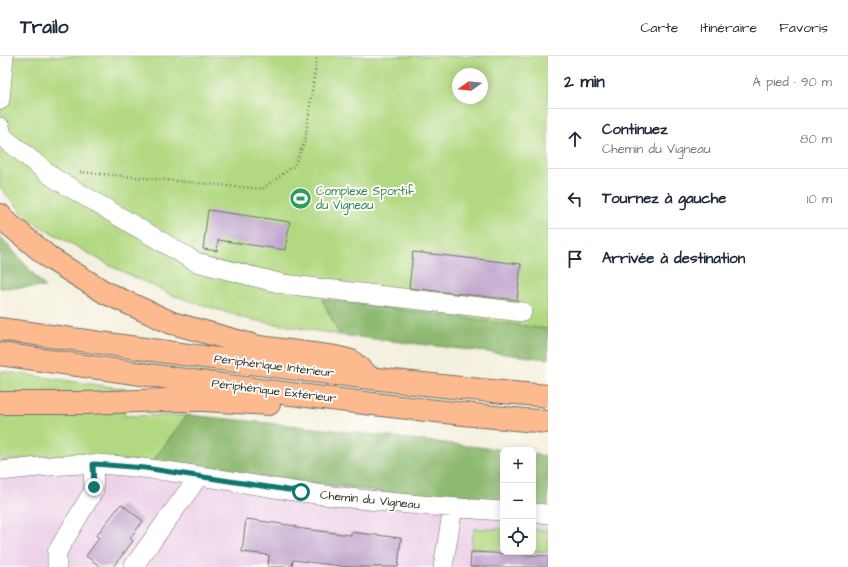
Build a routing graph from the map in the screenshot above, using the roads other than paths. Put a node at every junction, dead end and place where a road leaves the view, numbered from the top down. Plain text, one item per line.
1 (4, 56) edge
2 (0, 100) edge
3 (0, 127) edge
4 (0, 215) edge
5 (522, 312) dead end
6 (0, 329) edge
7 (0, 354) edge
8 (370, 378) junction
9 (308, 396) junction
10 (548, 396) edge
11 (0, 402) edge
12 (548, 422) edge
13 (93, 464) junction
14 (0, 470) edge
15 (199, 476) junction
16 (452, 508) junction
17 (500, 512) edge
18 (536, 513) edge
19 (548, 514) edge
20 (57, 567) edge
21 (133, 567) edge
22 (443, 567) edge

1 - 2 street
3 - 5 street
4 - 8 highway
6 - 8 highway, Périphérique Intérieur
7 - 9 highway, Périphérique Extérieur
8 - 10 highway, Périphérique Intérieur
9 - 11 highway
9 - 12 highway, Périphérique Extérieur
13 - 14 street, Chemin du Vigneau
13 - 15 street, Chemin du Vigneau
13 - 20 street
15 - 16 street, Chemin du Vigneau
15 - 21 street
16 - 17 street, Chemin du Vigneau
16 - 22 street
18 - 19 street

